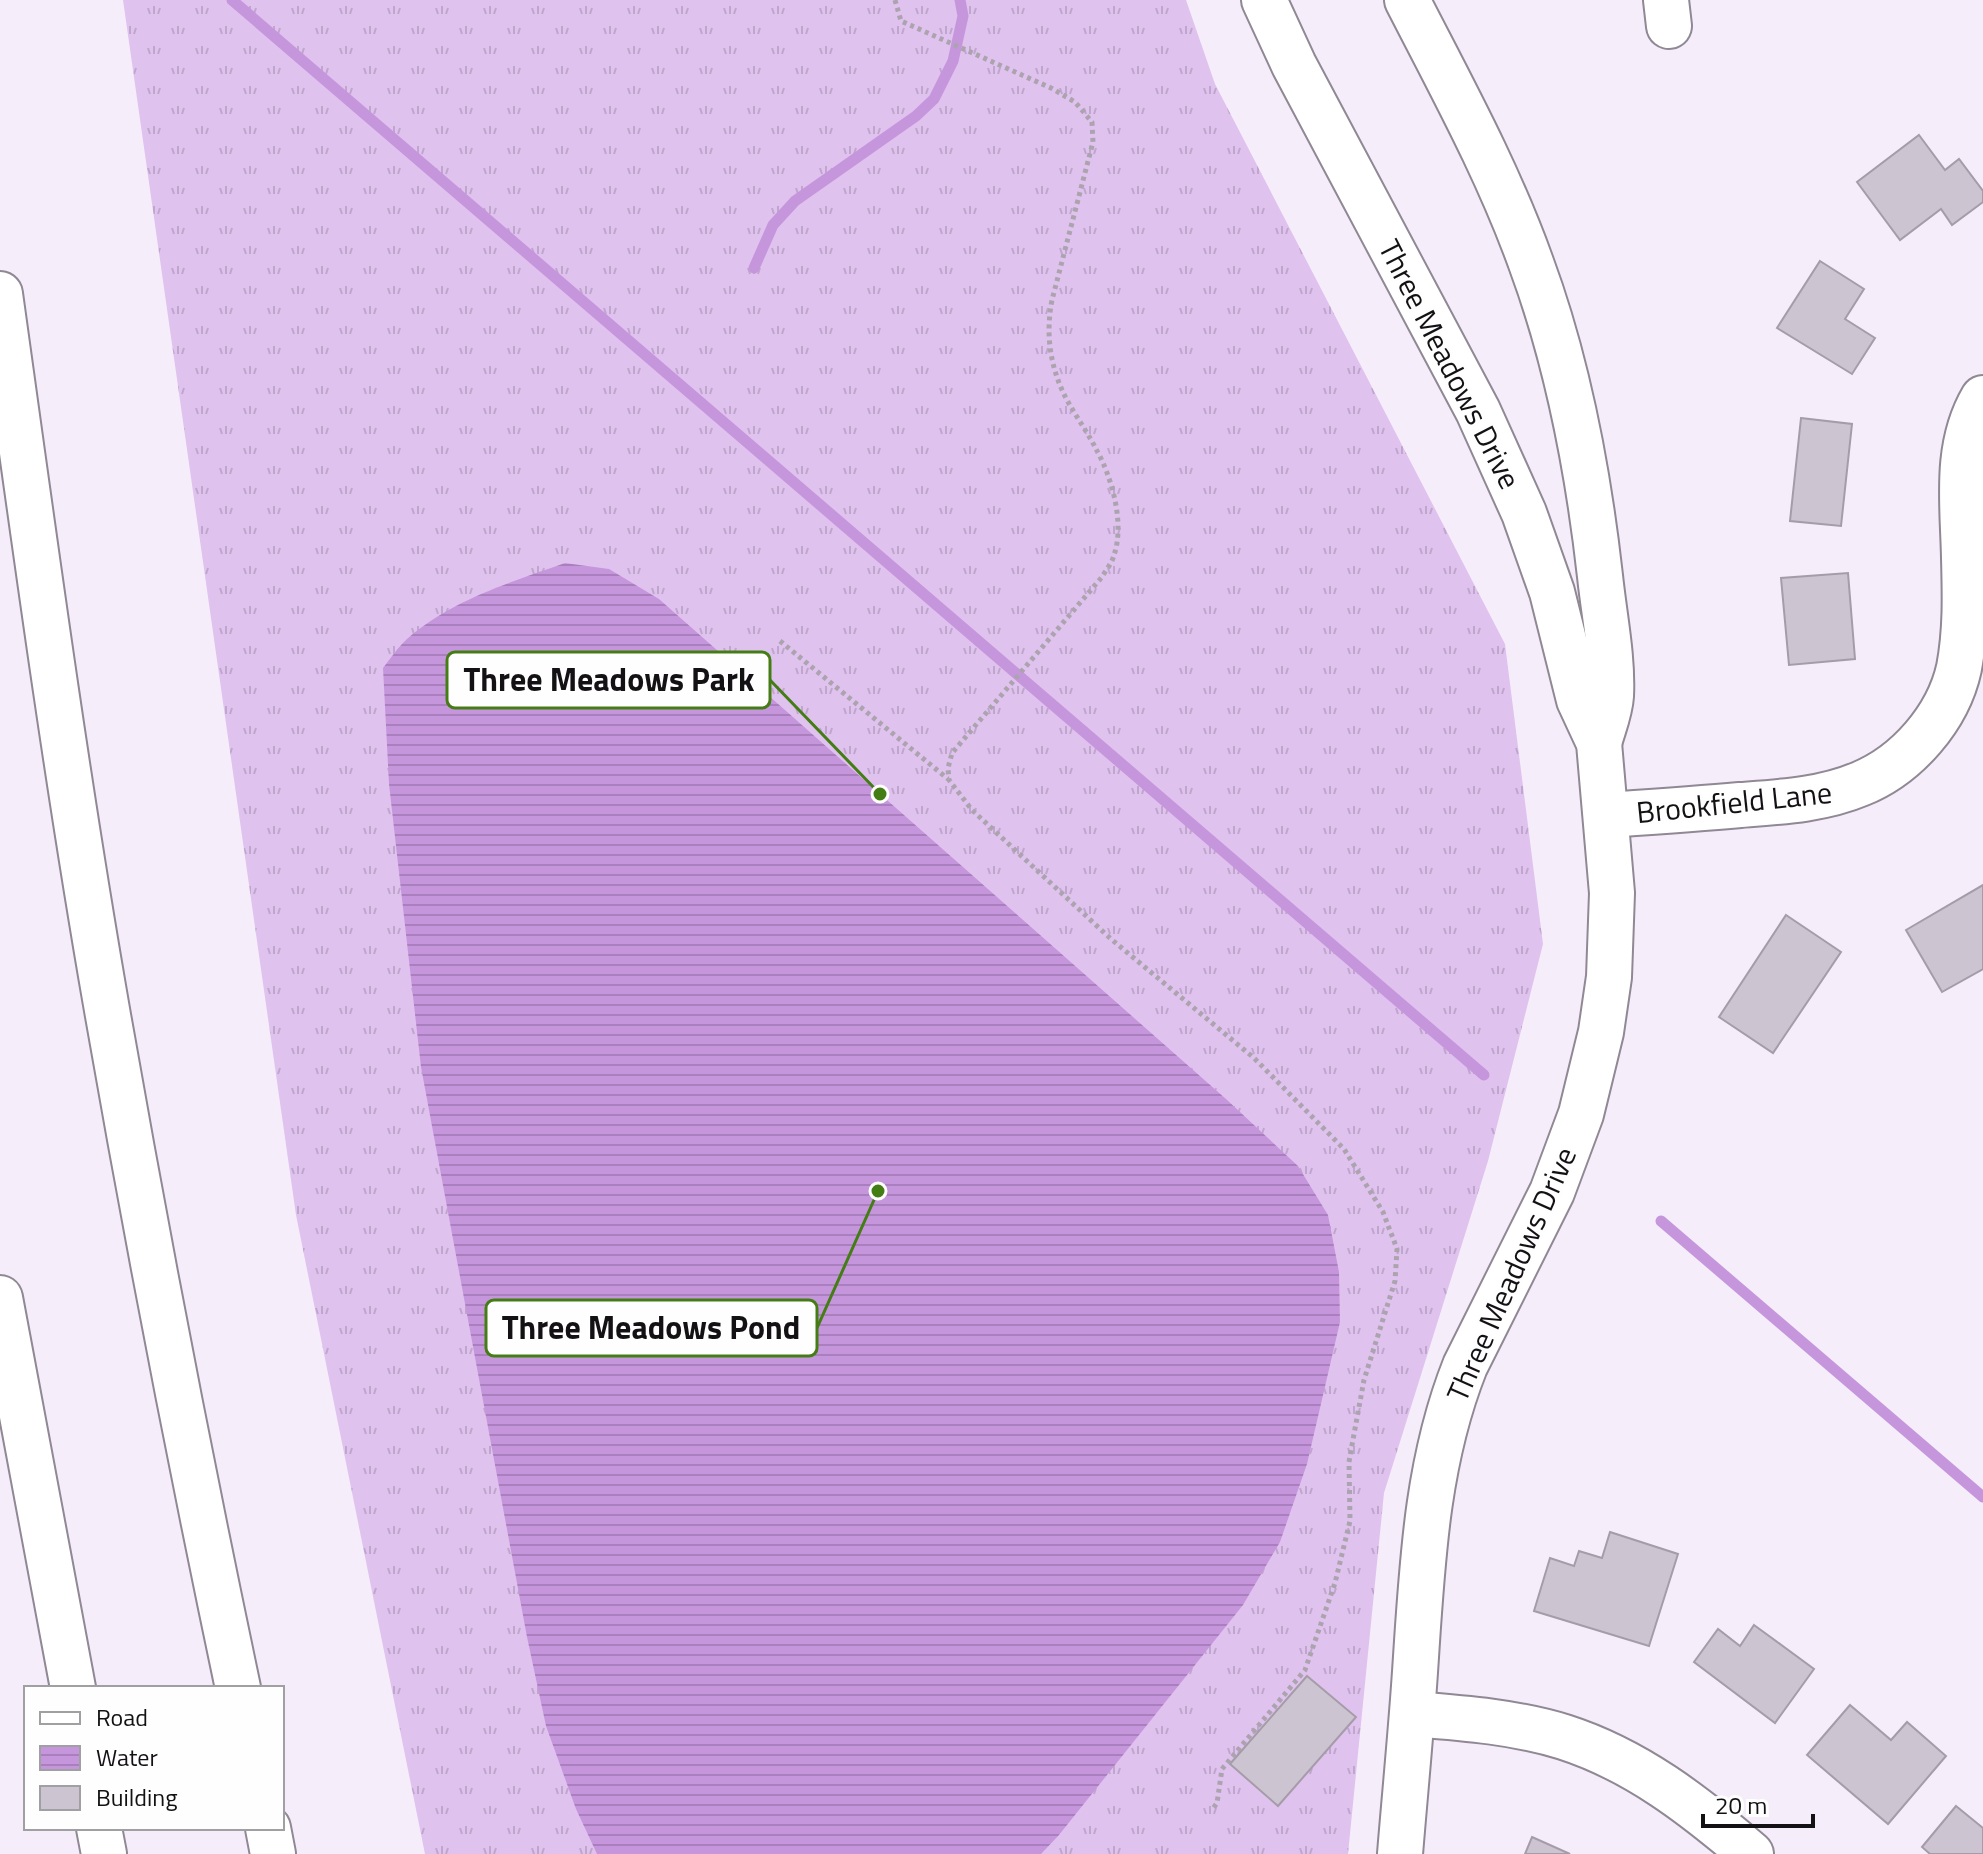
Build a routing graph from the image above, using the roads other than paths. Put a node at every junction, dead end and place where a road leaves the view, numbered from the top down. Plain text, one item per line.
1 (1264, 0) edge
2 (1407, 0) edge
3 (0, 294) edge
4 (1983, 398) edge
5 (1599, 743) junction
6 (1607, 815) junction
7 (0, 1298) edge
8 (73, 1686) edge
9 (238, 1686) edge
10 (1413, 1714) junction
11 (99, 1830) edge
12 (268, 1830) edge
13 (104, 1854) edge
14 (273, 1854) edge
15 (1400, 1854) edge
16 (1751, 1854) edge

1 - 5 main road, Three Meadows Drive
2 - 5 main road, Three Meadows Drive
3 - 9 main road
4 - 6 main road, Brookfield Lane
5 - 6 main road, Three Meadows Drive
6 - 10 main road, Three Meadows Drive
7 - 8 main road
10 - 15 main road, Three Meadows Drive
10 - 16 main road
11 - 13 main road
12 - 14 main road

